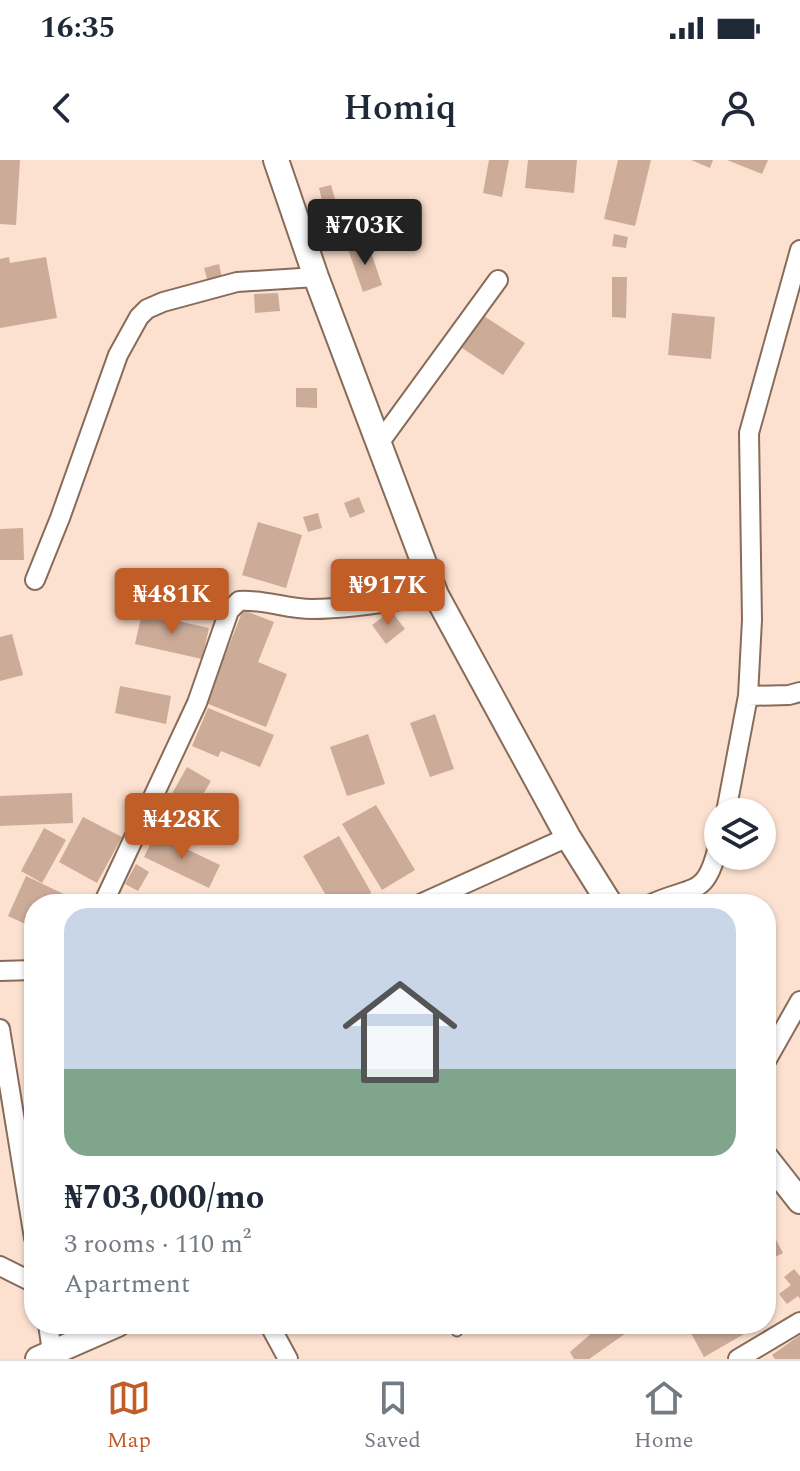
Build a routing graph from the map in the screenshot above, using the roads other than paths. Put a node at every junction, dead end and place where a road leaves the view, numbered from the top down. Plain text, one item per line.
1 (276, 160) edge
2 (800, 250) edge
3 (316, 277) junction
4 (498, 280) dead end
5 (380, 442) junction
6 (35, 580) dead end
7 (436, 595) junction
8 (800, 692) edge
9 (748, 696) junction
10 (729, 798) edge
11 (568, 837) junction
12 (712, 870) edge
13 (108, 894) edge
14 (442, 894) edge
15 (604, 894) edge
16 (680, 894) edge
17 (24, 970) edge
18 (0, 971) edge
19 (800, 1001) edge
20 (0, 1029) edge
21 (776, 1043) edge
22 (776, 1171) edge
23 (24, 1177) edge
24 (800, 1201) edge
25 (0, 1266) edge
26 (24, 1278) edge
27 (800, 1322) edge
28 (48, 1334) edge
29 (96, 1334) edge
30 (274, 1334) edge
31 (48, 1356) edge
32 (288, 1359) edge
33 (738, 1359) edge

1 - 3 street
2 - 9 street
3 - 5 street
3 - 6 street
4 - 5 street
5 - 7 street
7 - 11 street
7 - 13 street
8 - 9 street
9 - 10 street
11 - 14 street
11 - 15 street
12 - 16 street
17 - 18 street
19 - 21 street
20 - 23 street
22 - 24 street
25 - 26 street
27 - 33 street
28 - 31 street
29 - 31 street
30 - 32 street

